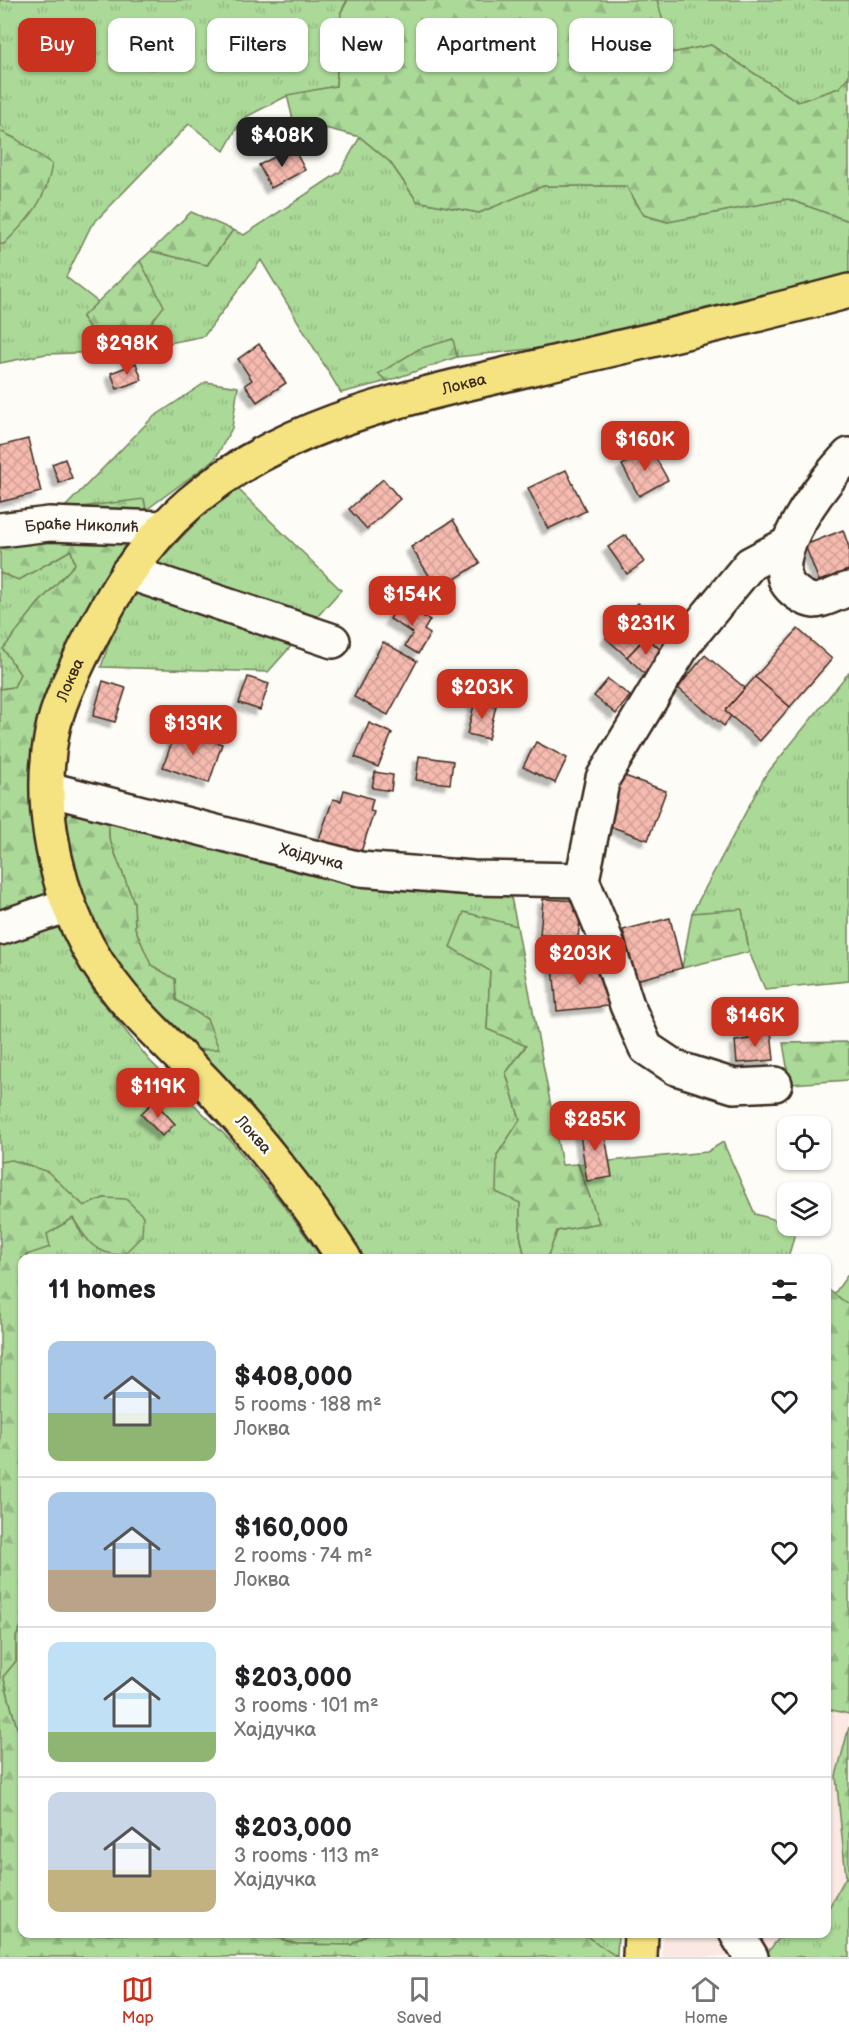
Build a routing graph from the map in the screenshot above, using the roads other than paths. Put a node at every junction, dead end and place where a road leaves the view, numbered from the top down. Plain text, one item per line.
1 (849, 291) edge
2 (849, 455) edge
3 (164, 528) junction
4 (0, 530) edge
5 (788, 544) junction
6 (128, 572) junction
7 (849, 589) edge
8 (333, 641) dead end
9 (48, 789) junction
10 (582, 880) junction
11 (68, 905) junction
12 (0, 928) edge
13 (775, 1084) dead end
14 (341, 1254) edge
15 (641, 1938) edge
16 (739, 1938) edge
17 (640, 1957) edge
18 (751, 1957) edge

1 - 3 main road, Локва
2 - 5 street
3 - 4 street, Браће Николић
3 - 6 main road, Локва
5 - 7 street
5 - 10 street
6 - 8 street
6 - 9 main road, Локва
9 - 10 street, Хајдучка
9 - 11 main road, Локва
10 - 13 street
11 - 12 street
11 - 14 main road, Локва
15 - 17 main road
16 - 18 street

